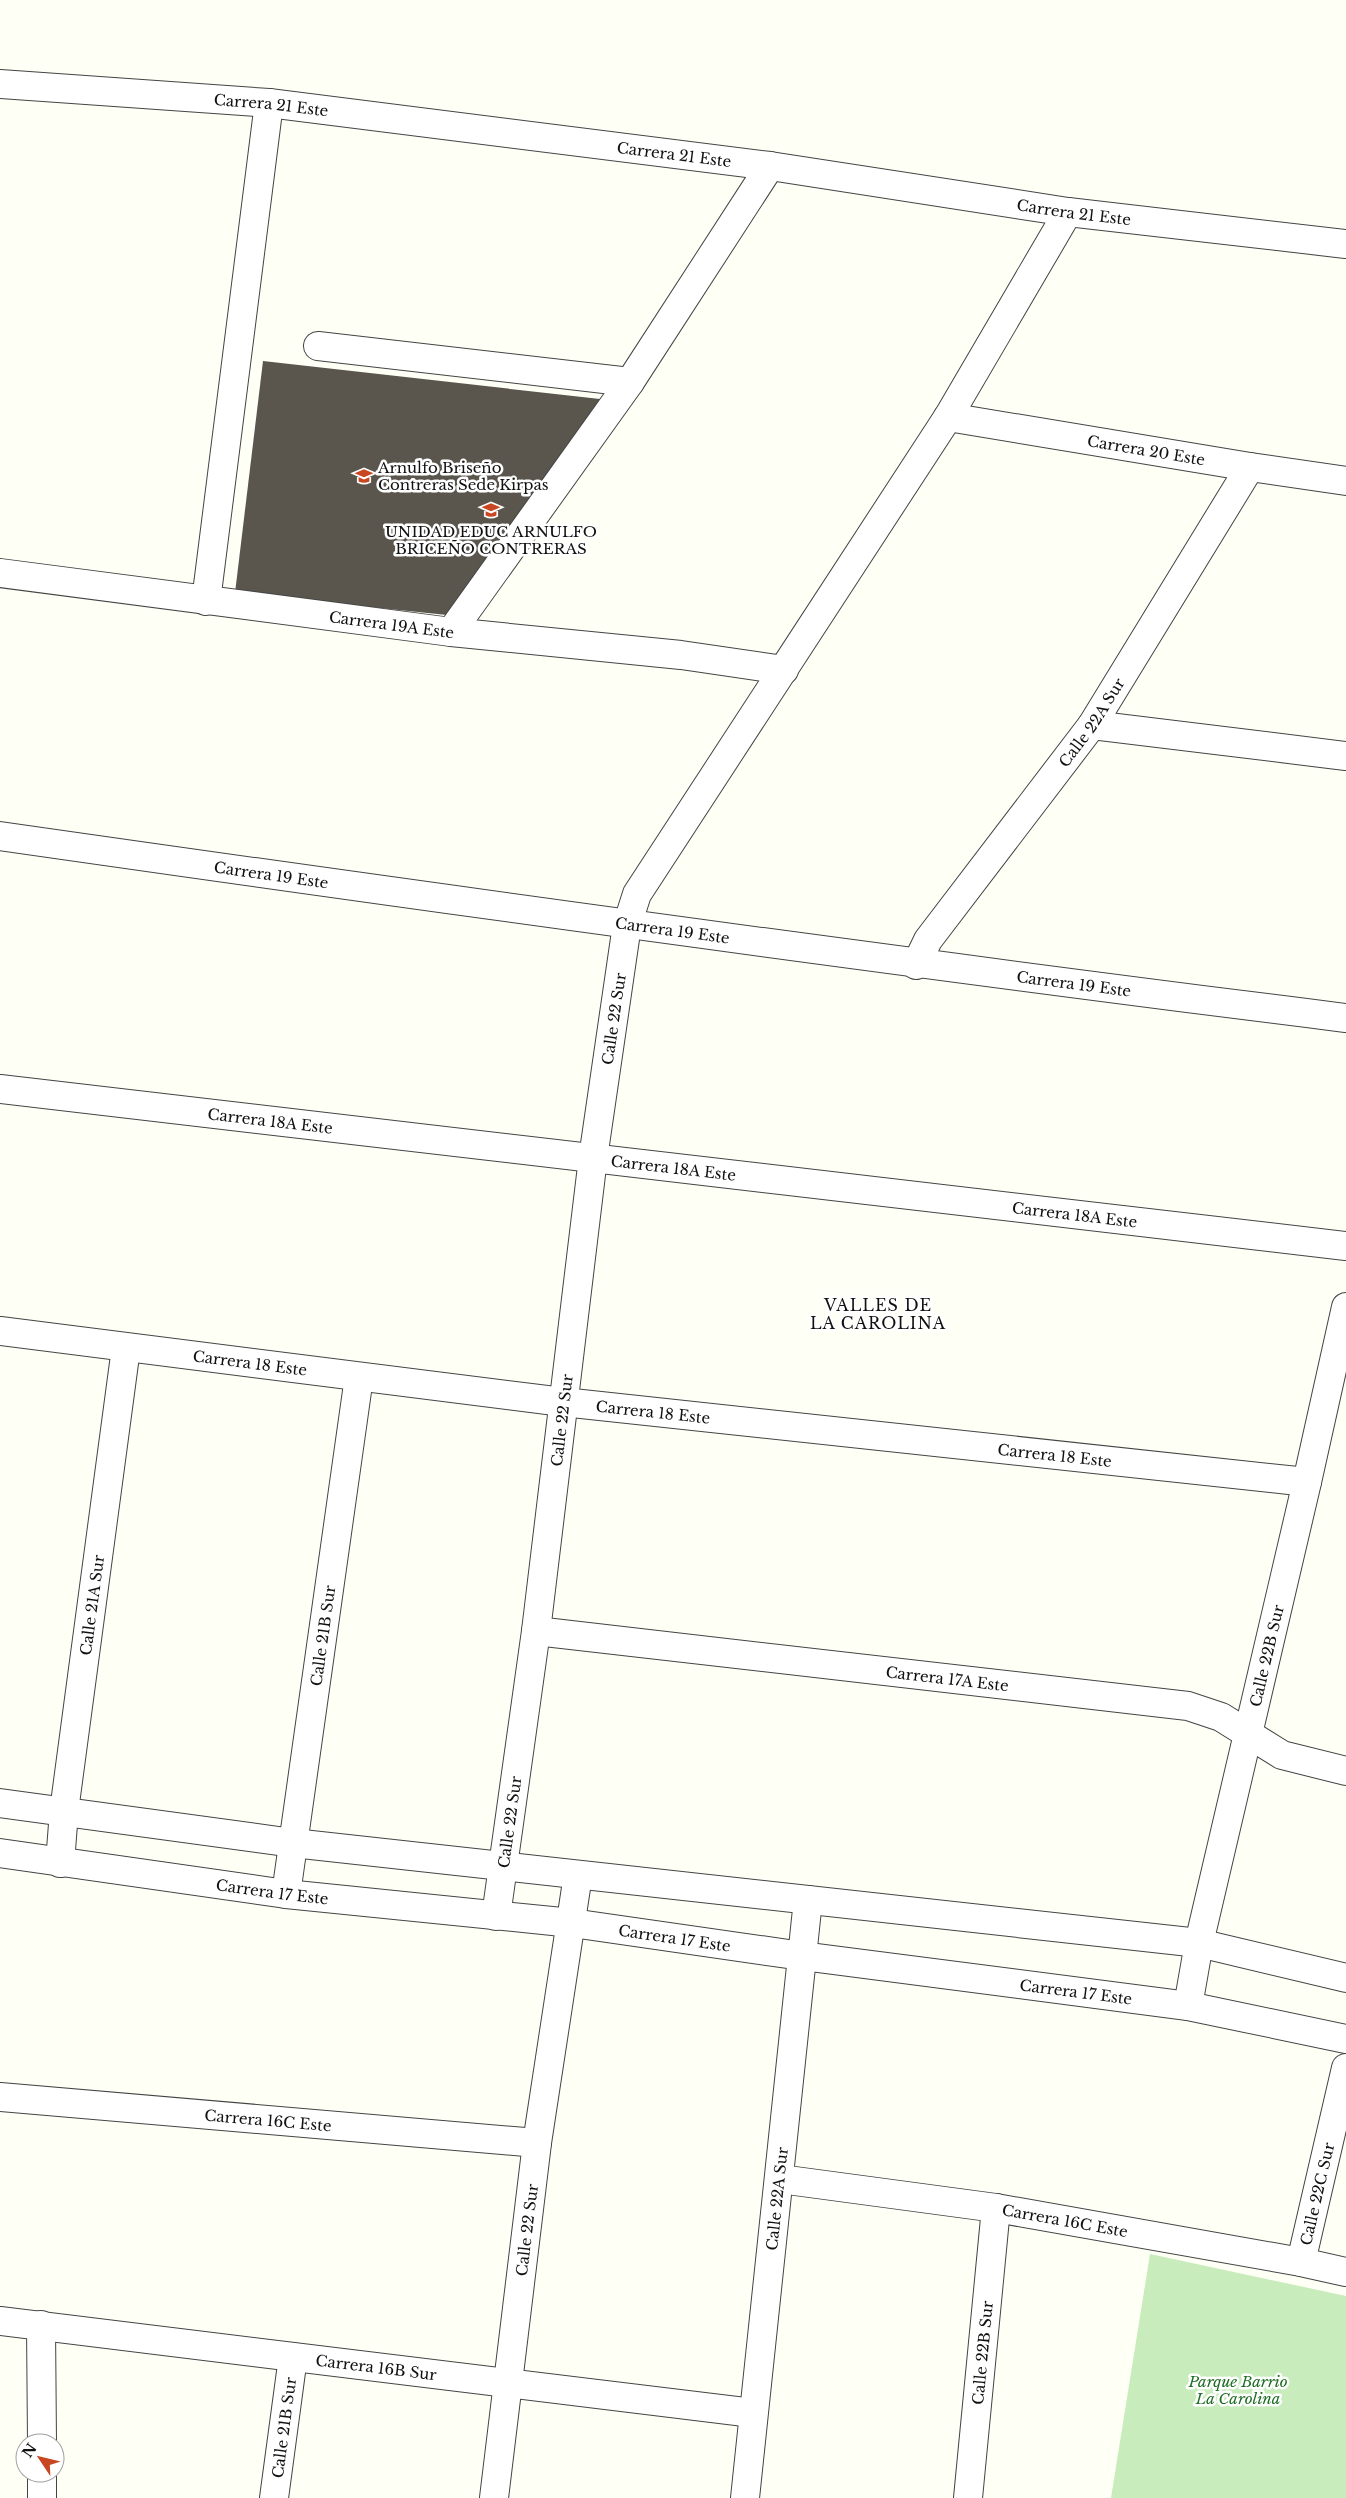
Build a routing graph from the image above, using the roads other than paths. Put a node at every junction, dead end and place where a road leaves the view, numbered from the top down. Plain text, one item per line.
1 (0, 84) edge
2 (269, 103) junction
3 (770, 166) junction
4 (1068, 212) junction
5 (1346, 244) edge
6 (318, 346) dead end
7 (630, 382) junction
8 (948, 417) junction
9 (1250, 467) junction
10 (1346, 481) edge
11 (0, 573) edge
12 (206, 600) junction
13 (451, 632) junction
14 (784, 670) junction
15 (1092, 725) junction
16 (1346, 756) edge
17 (0, 836) edge
18 (627, 924) junction
19 (916, 964) junction
20 (1346, 1018) edge
21 (0, 1089) edge
22 (593, 1158) junction
23 (1346, 1246) edge
24 (1346, 1307) edge
25 (0, 1331) edge
26 (126, 1348) junction
27 (358, 1377) junction
28 (562, 1402) junction
29 (1308, 1482) junction
30 (536, 1631) junction
31 (1249, 1734) junction
32 (1346, 1771) edge
33 (0, 1803) edge
34 (64, 1811) junction
35 (293, 1842) junction
36 (0, 1853) edge
37 (60, 1863) junction
38 (504, 1866) junction
39 (578, 1875) junction
40 (286, 1894) junction
41 (808, 1900) junction
42 (496, 1916) junction
43 (572, 1923) junction
44 (1199, 1943) junction
45 (802, 1956) junction
46 (1346, 1978) edge
47 (1188, 2006) junction
48 (1346, 2039) edge
49 (1346, 2068) edge
50 (0, 2097) edge
51 (537, 2143) junction
52 (780, 2179) junction
53 (996, 2208) junction
54 (1301, 2262) junction
55 (1346, 2272) edge
56 (0, 2321) edge
57 (41, 2325) junction
58 (293, 2357) junction
59 (509, 2383) junction
60 (753, 2413) junction
61 (42, 2433) edge
62 (42, 2483) edge
63 (42, 2498) edge
64 (274, 2498) edge
65 (494, 2498) edge
66 (745, 2498) edge
67 (968, 2498) edge

1 - 2 street, Carrera 21 Este
2 - 3 street, Carrera 21 Este
2 - 12 street
3 - 4 street, Carrera 21 Este
3 - 7 street
4 - 5 street, Carrera 21 Este
4 - 8 street, Calle 22 Sur
6 - 7 street
7 - 13 street
8 - 9 street, Carrera 20 Este
8 - 14 street, Calle 22 Sur
9 - 10 street, Carrera 20 Este
9 - 15 street, Calle 22A Sur
11 - 12 street, Carrera 19A Este
12 - 13 street, Carrera 19A Este
13 - 14 street, Carrera 19A Este
14 - 18 street, Calle 22 Sur
15 - 16 street
15 - 19 street, Calle 22A Sur
17 - 18 street, Carrera 19 Este
18 - 19 street, Carrera 19 Este
18 - 22 street, Calle 22 Sur
19 - 20 street, Carrera 19 Este
21 - 22 street, Carrera 18A Este
22 - 23 street, Carrera 18A Este
22 - 28 street, Calle 22 Sur
24 - 29 street, Calle 22B Sur
25 - 26 street, Carrera 18 Este
26 - 27 street, Carrera 18 Este
26 - 34 street, Calle 21A Sur
27 - 28 street, Carrera 18 Este
27 - 35 street, Calle 21B Sur
28 - 29 street, Carrera 18 Este
28 - 30 street, Calle 22 Sur
29 - 31 street, Calle 22B Sur
30 - 31 street, Carrera 17A Este
30 - 38 street, Calle 22 Sur
31 - 32 street, Carrera 17A Este
31 - 44 street, Calle 22B Sur
33 - 34 street
34 - 35 street
34 - 37 street, Calle 21A Sur
35 - 38 street
35 - 40 street, Calle 21B Sur
36 - 37 street, Carrera 17 Este
37 - 40 street, Carrera 17 Este
38 - 39 street
38 - 42 street, Calle 22 Sur
39 - 41 street
39 - 43 street, Calle 22 Sur
40 - 42 street, Carrera 17 Este
41 - 44 street
41 - 45 street, Calle 22A Sur
42 - 43 street, Carrera 17 Este
43 - 45 street, Carrera 17 Este
43 - 51 street, Calle 22 Sur
44 - 46 street
44 - 47 street, Calle 22B Sur
45 - 47 street, Carrera 17 Este
45 - 52 street, Calle 22A Sur
47 - 48 street, Carrera 17 Este
49 - 54 street, Calle 22C Sur
50 - 51 street, Carrera 16C Este
51 - 59 street, Calle 22 Sur
52 - 53 street, Carrera 16C Este
52 - 60 street, Calle 22A Sur
53 - 54 street, Carrera 16C Este
53 - 67 street, Calle 22B Sur
54 - 55 street, Carrera 16C Este
56 - 57 street, Carrera 16B Sur
57 - 58 street, Carrera 16B Sur
57 - 61 street
58 - 59 street, Carrera 16B Sur
58 - 64 street, Calle 21B Sur
59 - 60 street, Carrera 16B Sur
59 - 65 street, Calle 22 Sur
60 - 66 street, Calle 22A Sur
62 - 63 street

